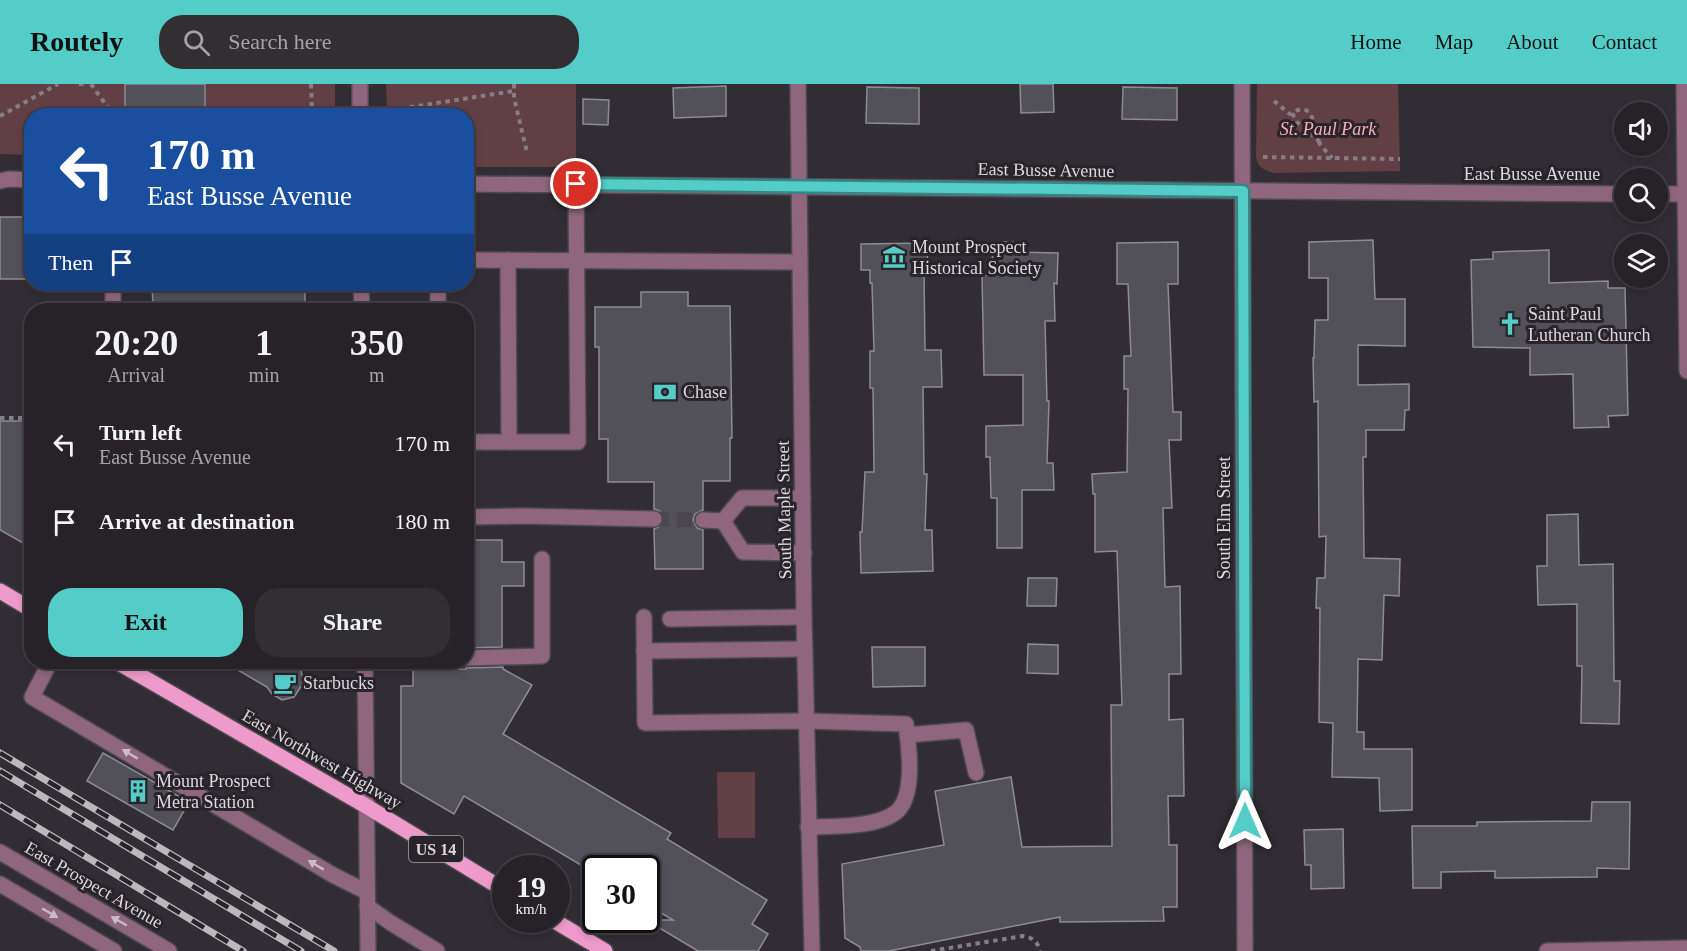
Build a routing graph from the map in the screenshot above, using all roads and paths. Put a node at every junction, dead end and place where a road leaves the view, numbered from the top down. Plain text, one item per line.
1 (58, 84) edge
2 (91, 84) edge
3 (311, 84) edge
4 (360, 84) edge
5 (514, 84) edge
6 (798, 84) edge
7 (1242, 84) edge
8 (1683, 84) edge
9 (514, 91) junction
10 (1274, 101) dead end
11 (108, 108) edge
12 (312, 108) edge
13 (360, 108) edge
14 (410, 108) edge
15 (1291, 115) junction
16 (0, 116) edge
17 (1320, 142) junction
18 (527, 152) dead end
19 (1256, 157) dead end
20 (1332, 158) junction
21 (1400, 159) dead end
22 (3, 179) edge
23 (24, 180) edge
24 (474, 184) edge
25 (576, 184) junction
26 (799, 188) junction
27 (1243, 191) junction
28 (1614, 194) edge
29 (1668, 194) edge
30 (1686, 194) edge
31 (577, 259) junction
32 (474, 260) edge
33 (508, 260) junction
34 (800, 262) junction
35 (1687, 371) edge
36 (0, 418) edge
37 (24, 418) edge
38 (474, 442) edge
39 (509, 442) junction
40 (803, 498) junction
41 (474, 517) edge
42 (654, 519) tunnel mouth
43 (703, 520) tunnel mouth
44 (723, 521) junction
45 (804, 553) junction
46 (542, 559) dead end
47 (0, 591) edge
48 (24, 605) edge
49 (644, 617) dead end
50 (804, 617) junction
51 (670, 620) dead end
52 (805, 649) junction
53 (644, 651) junction
54 (474, 658) edge
55 (47, 669) edge
56 (129, 669) edge
57 (365, 669) edge
58 (807, 722) junction
59 (908, 735) junction
60 (976, 773) dead end
61 (366, 807) junction
62 (808, 827) junction
63 (0, 852) edge
64 (492, 883) edge
65 (0, 884) edge
66 (368, 899) junction
67 (570, 930) edge
68 (812, 943) edge
69 (1687, 948) edge
70 (114, 951) edge
71 (169, 951) edge
72 (368, 951) edge
73 (437, 951) edge
74 (605, 951) edge
75 (931, 951) edge
76 (1040, 951) edge
77 (1245, 951) edge
78 (1547, 951) edge

1 - 16 path
2 - 11 path
3 - 12 path
4 - 13 street
5 - 9 path
6 - 26 street, South Maple Street
7 - 27 street, South Elm Street
8 - 30 street
9 - 14 path
9 - 18 path
10 - 15 path
15 - 17 path
15 - 17 path
17 - 20 path
19 - 20 path
20 - 21 path
22 - 23 street
24 - 25 street, East Busse Avenue
25 - 26 street, East Busse Avenue
25 - 31 street
26 - 27 street, East Busse Avenue
26 - 34 street, South Maple Street
27 - 28 street, East Busse Avenue
27 - 77 street, South Elm Street
29 - 30 street
30 - 35 street
31 - 33 street
31 - 34 street
31 - 39 street
32 - 33 street
33 - 39 street
34 - 40 street, South Maple Street
36 - 37 path
38 - 39 street
40 - 44 street
40 - 45 street, South Maple Street
41 - 42 street
43 - 44 street
44 - 45 street
45 - 50 street, South Maple Street
46 - 54 street
47 - 48 main road
49 - 53 street
50 - 51 street
50 - 52 street, South Maple Street
52 - 53 street
52 - 58 street, South Maple Street
53 - 58 street
66 -> 55 street
56 - 61 main road, East Northwest Highway / US 14
57 - 61 street
58 - 59 street
58 - 62 street, South Maple Street
59 - 60 street
59 - 62 street
61 - 64 main road, East Northwest Highway / US 14
61 - 66 street
62 - 68 street, South Maple Street
71 -> 63 street, East Prospect Avenue
65 -> 70 street
66 - 72 street
66 - 73 street
67 - 74 main road
69 - 78 street
75 - 76 path

